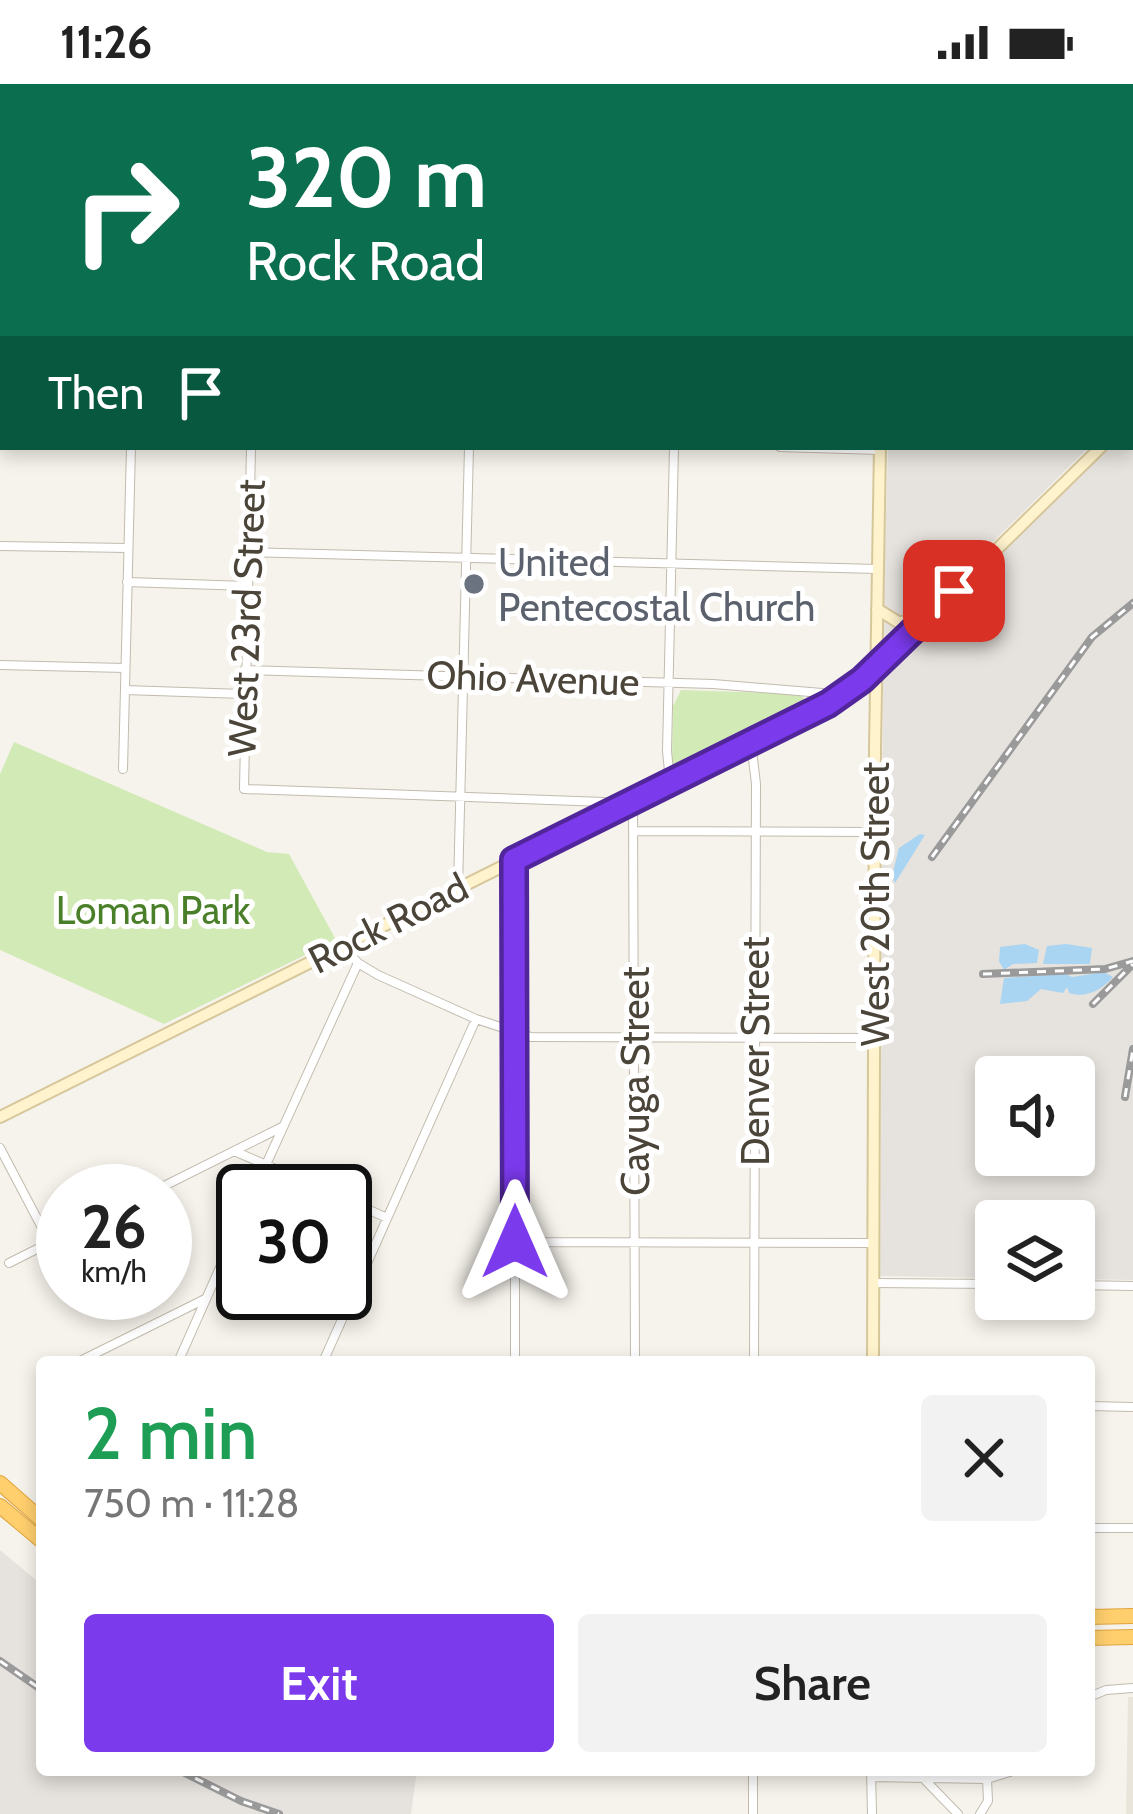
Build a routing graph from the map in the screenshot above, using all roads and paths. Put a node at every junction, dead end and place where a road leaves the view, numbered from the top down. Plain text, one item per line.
1 (131, 450) edge
2 (251, 450) edge
3 (469, 450) edge
4 (674, 450) edge
5 (880, 450) edge
6 (1098, 450) edge
7 (0, 546) edge
8 (128, 548) junction
9 (248, 552) junction
10 (465, 558) junction
11 (671, 562) junction
12 (878, 569) junction
13 (127, 582) junction
14 (247, 586) junction
15 (877, 609) junction
16 (924, 620) junction
17 (0, 664) edge
18 (876, 667) junction
19 (125, 668) junction
20 (244, 670) junction
21 (462, 676) junction
22 (669, 682) junction
23 (125, 690) junction
24 (822, 693) dead end
25 (243, 694) junction
26 (751, 742) junction
27 (123, 769) dead end
28 (670, 782) junction
29 (459, 797) junction
30 (633, 800) junction
31 (604, 802) dead end
32 (635, 831) junction
33 (756, 831) junction
34 (874, 832) junction
35 (514, 860) junction
36 (458, 888) junction
37 (343, 946) junction
38 (358, 963) junction
39 (476, 1019) junction
40 (516, 1034) junction
41 (636, 1038) junction
42 (755, 1038) junction
43 (875, 1038) junction
44 (0, 1117) edge
45 (283, 1126) junction
46 (0, 1148) edge
47 (234, 1151) junction
48 (264, 1164) edge
49 (266, 1164) edge
50 (192, 1172) edge
51 (372, 1211) edge
52 (36, 1216) edge
53 (387, 1217) junction
54 (515, 1242) junction
55 (635, 1243) junction
56 (755, 1244) junction
57 (874, 1244) junction
58 (36, 1250) edge
59 (9, 1263) dead end
60 (216, 1276) edge
61 (874, 1282) junction
62 (975, 1284) edge
63 (1095, 1285) edge
64 (1133, 1286) edge
65 (206, 1298) junction
66 (90, 1356) edge
67 (181, 1356) edge
68 (326, 1356) edge
69 (515, 1356) edge
70 (635, 1356) edge
71 (754, 1356) edge
72 (873, 1356) edge
73 (1095, 1406) edge
74 (1133, 1407) edge
75 (0, 1483) edge
76 (0, 1507) edge
77 (36, 1515) edge
78 (1095, 1528) edge
79 (1133, 1528) edge
80 (36, 1536) edge
81 (1133, 1616) edge
82 (1095, 1617) edge
83 (1133, 1637) edge
84 (1095, 1638) edge
85 (1133, 1688) edge
86 (1095, 1695) edge
87 (753, 1776) edge
88 (872, 1776) edge
89 (906, 1776) edge
90 (997, 1776) edge
91 (923, 1778) junction
92 (988, 1779) junction
93 (752, 1814) edge
94 (872, 1814) edge
95 (958, 1814) edge
96 (980, 1814) edge

1 - 8 street
2 - 9 street, West 23rd Street
3 - 10 street
4 - 11 street
5 - 12 main road, West 20th Street
6 - 16 main road, Rock Road
7 - 8 street
8 - 13 street
9 - 10 street
9 - 14 street, West 23rd Street
10 - 11 street
10 - 21 street
11 - 12 street
11 - 22 street
12 - 15 main road, West 20th Street
13 - 14 street
13 - 19 street
14 - 20 street, West 23rd Street
15 - 16 main road
15 - 18 main road, West 20th Street
16 - 18 main road, Rock Road
17 - 19 street
18 - 26 main road, Rock Road
18 - 34 main road, West 20th Street
19 - 23 street
20 - 21 street, Ohio Avenue
20 - 25 street, West 23rd Street
21 - 22 street, Ohio Avenue
21 - 29 street
22 - 24 street, Ohio Avenue
22 - 28 street
23 - 25 street
23 - 27 street
25 - 29 street, West 23rd Street
26 - 28 main road, Rock Road
26 - 33 street, Denver Street
28 - 30 main road, Rock Road
29 - 31 street
29 - 36 street
30 - 32 street, Cayuga Street
30 - 35 main road, Rock Road
32 - 33 street
32 - 41 street, Cayuga Street
33 - 34 street
33 - 42 street, Denver Street
34 - 43 main road, West 20th Street
35 - 36 main road, Rock Road
35 - 40 street
36 - 37 main road, Rock Road
37 - 38 street
37 - 44 main road, Rock Road
38 - 39 street
38 - 45 street
39 - 40 street
39 - 53 street
40 - 41 street
40 - 54 street
41 - 42 street
41 - 55 street, Cayuga Street
42 - 43 street
42 - 56 street, Denver Street
43 - 57 main road, West 20th Street
45 - 47 street
45 - 49 street
46 - 52 street
47 - 48 street
47 - 50 street
51 - 53 street
53 - 68 street
54 - 55 street
54 - 69 street
55 - 56 street
55 - 70 street, Cayuga Street
56 - 57 street
56 - 71 street, Denver Street
57 - 61 main road, West 20th Street
58 - 59 street
60 - 65 street
61 - 62 street
61 - 72 main road, West 20th Street
63 - 64 street
65 - 66 street
65 - 67 street
73 - 74 street
75 - 77 highway
76 - 80 highway
78 - 79 street
81 - 82 highway
83 - 84 highway
85 - 86 street
87 - 93 street
88 - 94 street
89 - 91 street
90 - 92 street
91 - 92 street
91 - 95 street
92 - 96 street

